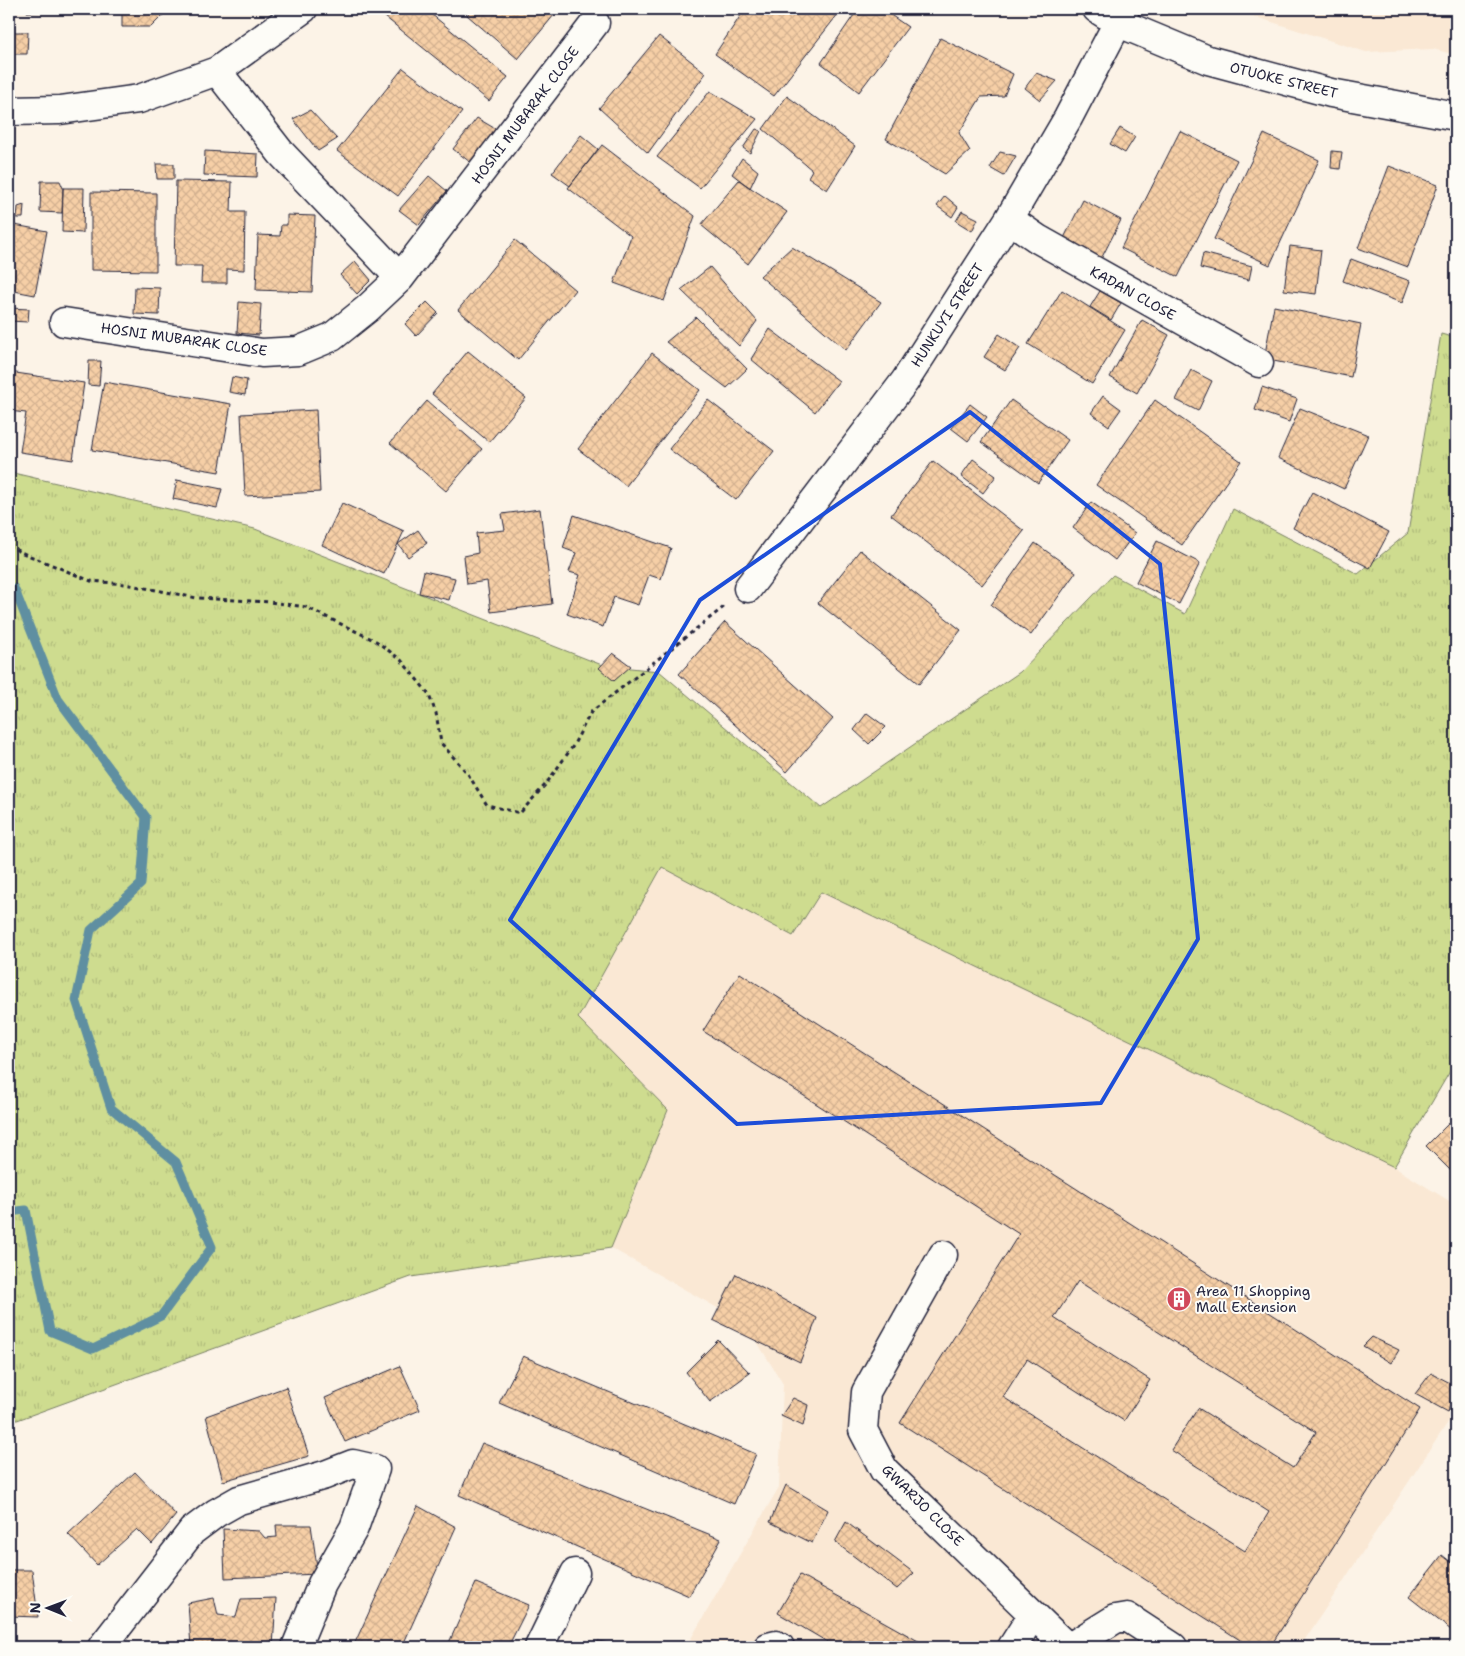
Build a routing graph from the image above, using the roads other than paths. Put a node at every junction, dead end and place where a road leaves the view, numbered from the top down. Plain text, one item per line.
1 (303, 9) edge
2 (1113, 13) edge
3 (595, 23) dead end
4 (217, 71) junction
5 (9, 111) edge
6 (1456, 116) edge
7 (1009, 219) junction
8 (400, 278) junction
9 (64, 322) dead end
10 (1259, 363) dead end
11 (748, 588) road end
12 (943, 1255) dead end
13 (575, 1573) dead end
14 (1033, 1614) junction
15 (102, 1647) edge
16 (296, 1647) edge
17 (539, 1647) edge
18 (768, 1647) edge
19 (780, 1647) edge
20 (1012, 1647) edge
21 (1069, 1647) edge
22 (1173, 1647) edge

1 - 4 street
2 - 6 street, OTUOKE STREET
2 - 7 street, HUNKUYI STREET
3 - 8 street, HOSNI MUBARAK CLOSE
4 - 5 street
4 - 8 street
7 - 10 street, KADAN CLOSE
7 - 11 street, HUNKUYI STREET
8 - 9 street, HOSNI MUBARAK CLOSE
12 - 14 street, GWARJO CLOSE
13 - 17 street
14 - 20 street
14 - 21 street, GWARJO CLOSE
15 - 16 street
18 - 19 street
21 - 22 street

